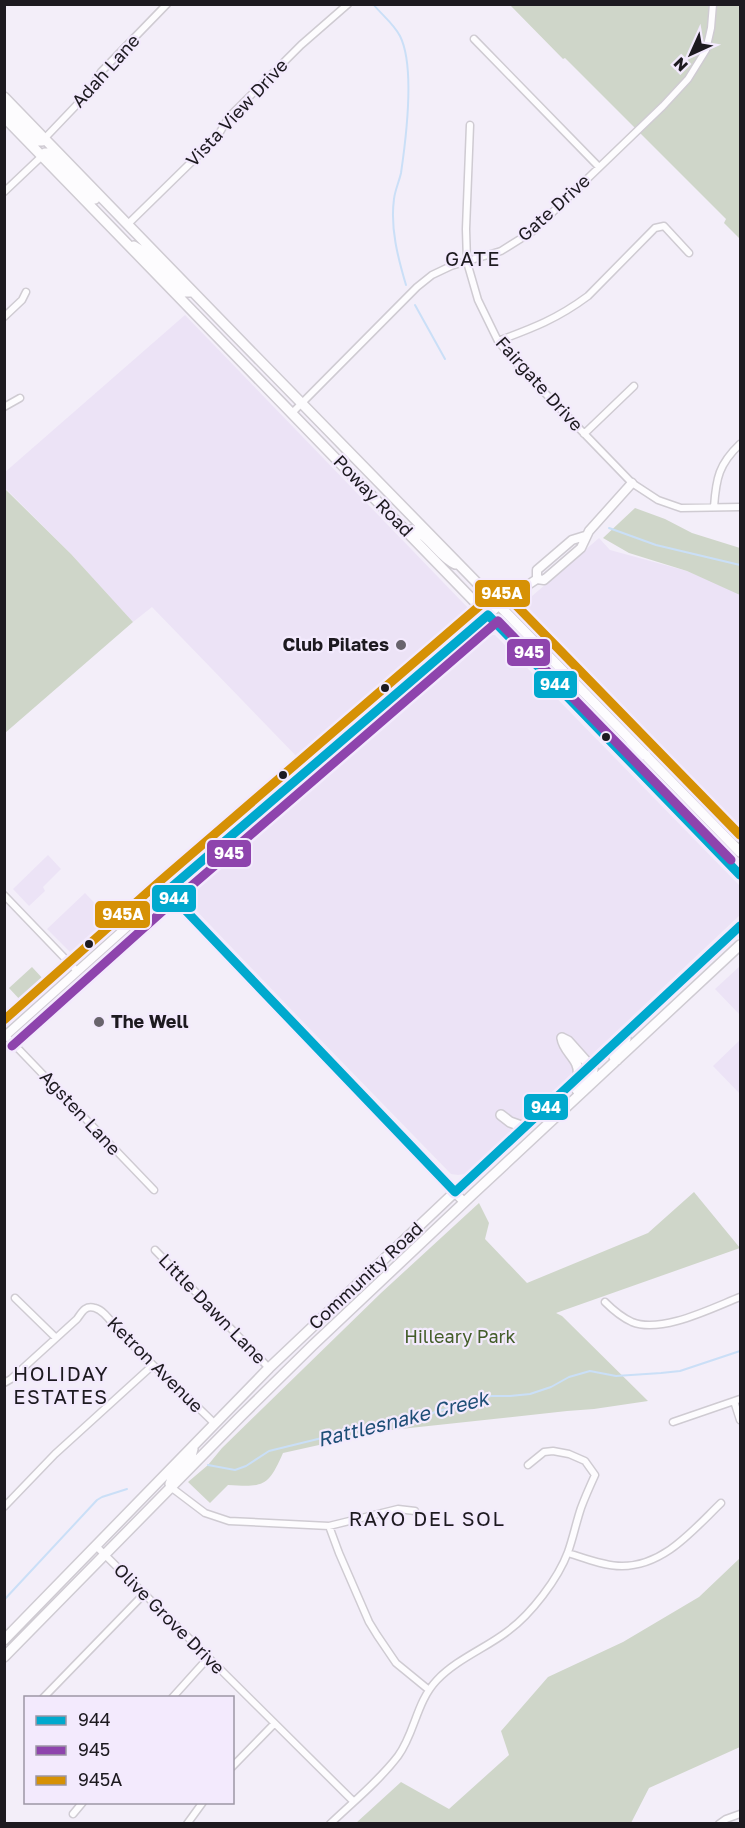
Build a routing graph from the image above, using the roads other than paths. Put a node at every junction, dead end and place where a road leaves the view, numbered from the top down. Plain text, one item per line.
1 (167, 4) edge
2 (348, 4) edge
3 (713, 4) edge
4 (474, 39) dead end
5 (4, 97) edge
6 (4, 108) edge
7 (4, 117) edge
8 (470, 125) dead end
9 (45, 138) junction
10 (42, 156) junction
11 (599, 167) junction
12 (4, 192) edge
13 (128, 224) junction
14 (129, 245) junction
15 (689, 253) dead end
16 (467, 262) junction
17 (26, 292) dead end
18 (194, 292) junction
19 (186, 303) junction
20 (4, 317) edge
21 (232, 332) junction
22 (498, 341) junction
23 (634, 386) dead end
24 (20, 398) dead end
25 (301, 404) junction
26 (4, 407) edge
27 (292, 413) junction
28 (584, 434) junction
29 (741, 444) edge
30 (632, 483) junction
31 (366, 489) junction
32 (714, 507) junction
33 (741, 507) edge
34 (421, 525) junction
35 (408, 531) junction
36 (462, 568) junction
37 (500, 605) junction
38 (488, 615) junction
39 (583, 713) junction
40 (646, 754) junction
41 (633, 764) junction
42 (699, 809) junction
43 (712, 822) junction
44 (741, 844) edge
45 (741, 852) edge
46 (741, 875) edge
47 (167, 891) junction
48 (4, 895) edge
49 (741, 926) edge
50 (741, 945) edge
51 (77, 971) junction
52 (677, 983) junction
53 (646, 1013) junction
54 (650, 1029) junction
55 (5, 1037) edge
56 (617, 1060) junction
57 (590, 1065) junction
58 (578, 1076) junction
59 (501, 1115) dead end
60 (524, 1127) junction
61 (533, 1138) junction
62 (154, 1190) dead end
63 (455, 1192) junction
64 (464, 1202) junction
65 (155, 1250) dead end
66 (741, 1297) edge
67 (15, 1298) dead end
68 (605, 1302) dead end
69 (56, 1338) junction
70 (301, 1338) junction
71 (153, 1365) junction
72 (269, 1368) junction
73 (280, 1378) junction
74 (4, 1383) edge
75 (737, 1400) edge
76 (240, 1417) junction
77 (741, 1420) edge
78 (672, 1422) dead end
79 (215, 1424) junction
80 (194, 1446) junction
81 (528, 1465) dead end
82 (193, 1466) junction
83 (172, 1488) junction
84 (721, 1503) dead end
85 (4, 1507) edge
86 (415, 1511) dead end
87 (329, 1526) junction
88 (97, 1547) junction
89 (568, 1553) junction
90 (105, 1555) junction
91 (145, 1593) junction
92 (4, 1640) edge
93 (4, 1657) edge
94 (208, 1659) junction
95 (429, 1690) junction
96 (45, 1696) edge
97 (174, 1696) edge
98 (274, 1724) junction
99 (234, 1765) edge
100 (353, 1801) junction
101 (82, 1804) edge
102 (202, 1804) edge
103 (73, 1814) dead end
104 (741, 1814) edge
105 (187, 1824) edge
106 (330, 1824) edge
107 (719, 1824) edge

1 - 9 street, Adah Lane
2 - 13 street, Vista View Drive
3 - 11 street, Gate Drive
4 - 11 street
5 - 9 main road, Poway Road
6 - 9 main road
7 - 10 main road, Poway Road
8 - 16 street, Fairgate Drive
9 - 13 main road, Poway Road
10 - 12 street
10 - 13 main road
10 - 14 main road, Poway Road
11 - 16 street, Gate Drive
13 - 18 main road, Poway Road
14 - 18 main road
14 - 19 main road, Poway Road
15 - 22 street
16 - 22 street, Fairgate Drive
16 - 25 street, Gate Drive
17 - 20 street
18 - 21 main road, Poway Road
19 - 21 main road
19 - 27 main road, Poway Road
21 - 25 main road, Poway Road
22 - 28 street, Fairgate Drive
23 - 28 street
24 - 26 street
25 - 27 street, Gate Drive
25 - 34 main road, Poway Road
27 - 31 main road, Poway Road
28 - 30 street, Fairgate Drive
29 - 32 street
30 - 32 street, Fairgate Drive
30 - 37 main road
31 - 34 main road
31 - 35 main road, Poway Road
32 - 33 street, Fairgate Drive
34 - 36 main road, Poway Road
35 - 36 main road
35 - 38 main road, Poway Road
36 - 37 main road, Poway Road
37 - 38 main road
37 - 40 main road, Poway Road
38 - 39 main road, Poway Road
38 - 47 main road
39 - 40 main road
39 - 41 main road, Poway Road
40 - 42 main road, Poway Road
41 - 42 main road
41 - 46 main road, Poway Road
42 - 43 main road, Poway Road
43 - 44 main road
43 - 45 main road, Poway Road
47 - 51 main road
47 - 63 main road
48 - 51 street
49 - 52 main road, Community Road
50 - 54 main road, Community Road
51 - 55 main road
52 - 53 main road, Community Road
52 - 54 main road
53 - 56 main road
53 - 57 main road, Community Road
54 - 56 main road, Community Road
55 - 62 street, Agsten Lane
56 - 61 main road, Community Road
57 - 58 main road, Community Road
57 - 58 main road
57 - 61 main road
58 - 60 main road, Community Road
59 - 60 main road
60 - 63 main road, Community Road
61 - 64 main road, Community Road
63 - 64 main road
63 - 70 main road, Community Road
64 - 73 main road, Community Road
65 - 72 street, Little Dawn Lane
66 - 68 street
67 - 69 street
69 - 71 street, Ketron Avenue
69 - 74 street
70 - 72 main road, Community Road
70 - 73 main road
71 - 79 street, Ketron Avenue
71 - 85 street
72 - 76 main road
72 - 79 main road, Community Road
73 - 76 main road, Community Road
75 - 77 street
75 - 78 street
76 - 82 main road, Community Road
79 - 80 main road, Community Road
79 - 82 main road
80 - 83 main road
80 - 88 main road, Community Road
81 - 89 street
82 - 83 main road, Community Road
83 - 87 street
83 - 90 main road, Community Road
84 - 89 street
86 - 87 street
87 - 95 street
88 - 90 street, Olive Grove Drive
88 - 92 main road, Community Road
89 - 95 street
90 - 91 street, Olive Grove Drive
90 - 93 main road, Community Road
91 - 94 street, Olive Grove Drive
91 - 96 street
94 - 97 street
94 - 98 street, Olive Grove Drive
95 - 100 street
98 - 99 street
98 - 100 street, Olive Grove Drive
100 - 106 street
101 - 103 street
102 - 105 street
104 - 107 street

